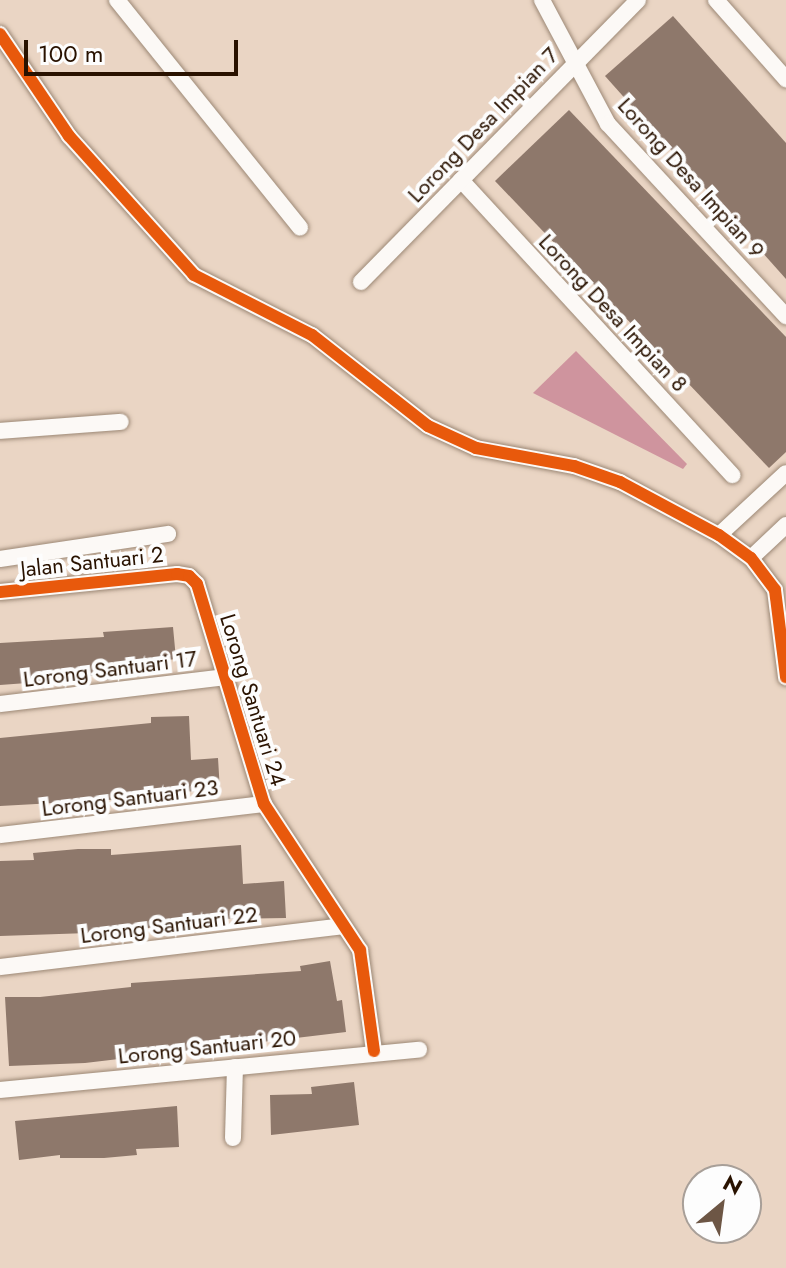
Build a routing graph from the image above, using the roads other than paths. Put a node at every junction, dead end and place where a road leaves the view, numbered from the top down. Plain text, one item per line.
1 (117, 0) edge
2 (542, 0) edge
3 (638, 0) edge
4 (716, 0) edge
5 (0, 34) edge
6 (574, 62) junction
7 (786, 79) edge
8 (461, 180) junction
9 (300, 228) dead end
10 (361, 282) dead end
11 (786, 316) edge
12 (121, 422) dead end
13 (0, 431) edge
14 (786, 473) edge
15 (732, 475) dead end
16 (786, 525) edge
17 (168, 534) dead end
18 (719, 535) junction
19 (751, 558) junction
20 (0, 559) edge
21 (189, 576) joint
22 (0, 592) edge
23 (226, 677) junction
24 (786, 677) edge
25 (0, 704) edge
26 (264, 804) junction
27 (0, 835) edge
28 (343, 926) junction
29 (0, 967) edge
30 (419, 1050) dead end
31 (374, 1051) junction
32 (235, 1067) junction
33 (0, 1090) edge
34 (233, 1138) dead end

1 - 9 street
2 - 6 street, Lorong Desa Impian 9
3 - 6 street, Lorong Desa Impian 7
4 - 7 street
5 - 18 street
6 - 8 street, Lorong Desa Impian 7
6 - 11 street, Lorong Desa Impian 9
8 - 10 street, Lorong Desa Impian 7
8 - 15 street, Lorong Desa Impian 8
12 - 13 street
14 - 18 street
16 - 19 street
17 - 20 street
18 - 19 street
19 - 24 street
21 - 22 street, Jalan Santuari 2
21 - 23 street, Lorong Santuari 24
23 - 25 street, Lorong Santuari 17
23 - 26 street, Lorong Santuari 24
26 - 27 street, Lorong Santuari 23
26 - 28 street, Lorong Santuari 24
28 - 29 street, Lorong Santuari 22
28 - 31 street, Lorong Santuari 24
30 - 31 street, Lorong Santuari 20
31 - 32 street, Lorong Santuari 20
32 - 33 street, Lorong Santuari 20
32 - 34 street

